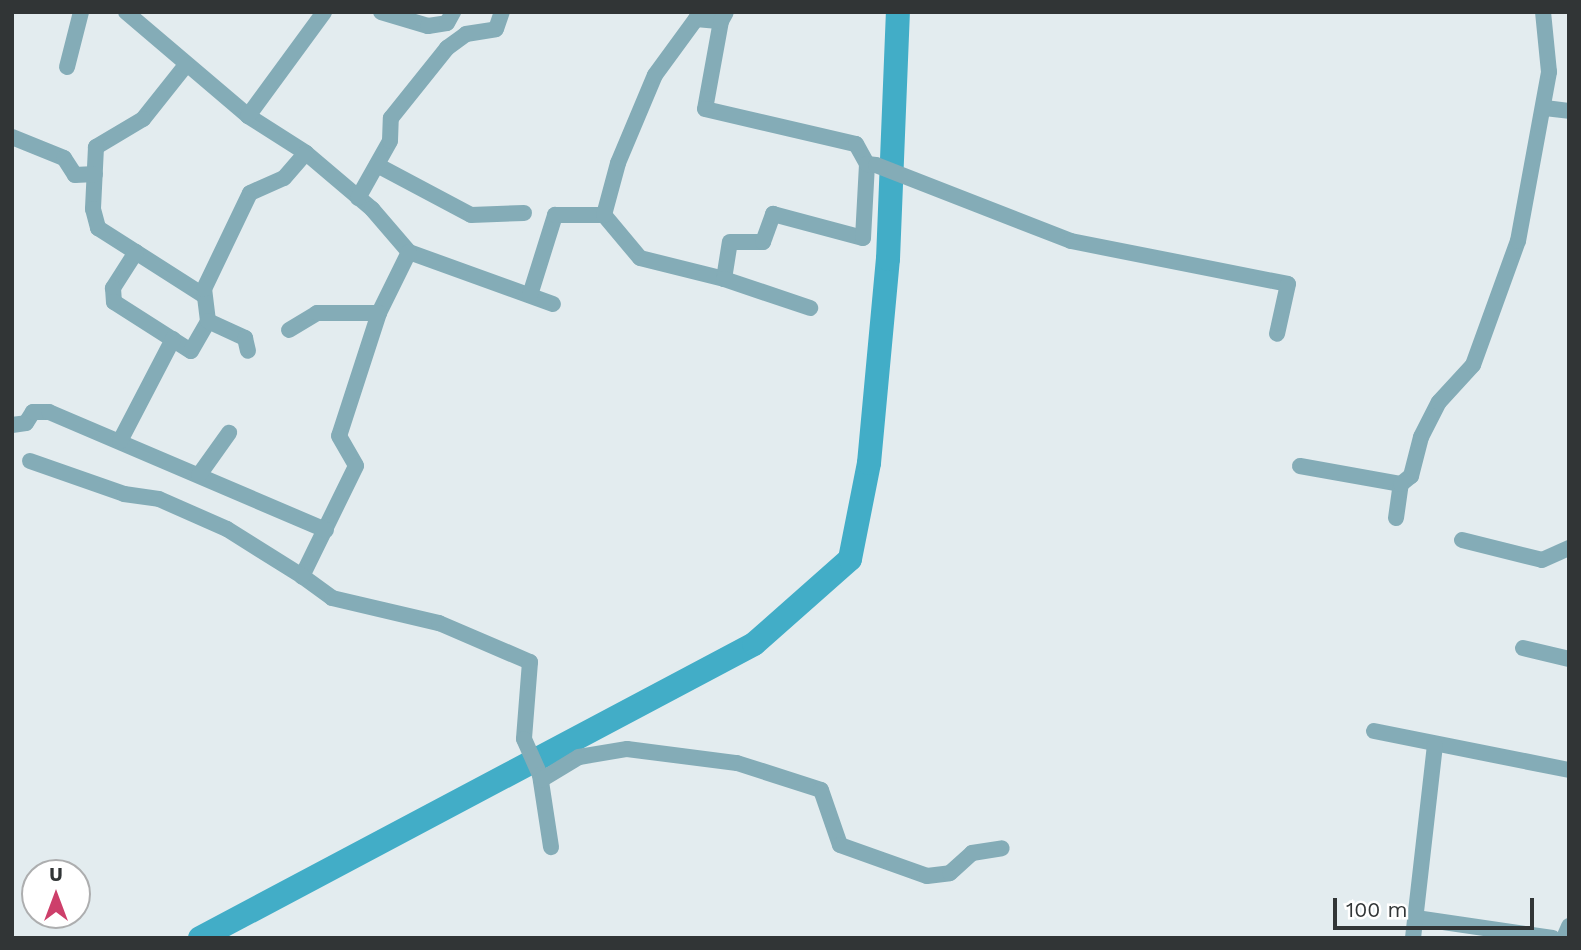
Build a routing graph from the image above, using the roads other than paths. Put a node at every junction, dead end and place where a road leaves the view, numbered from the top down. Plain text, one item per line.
1 (81, 12) edge
2 (126, 12) edge
3 (324, 12) edge
4 (380, 12) edge
5 (453, 12) edge
6 (502, 12) edge
7 (1543, 12) edge
8 (724, 17) edge
9 (438, 26) junction
10 (461, 37) junction
11 (186, 65) junction
12 (67, 67) dead end
13 (1545, 108) junction
14 (1569, 111) edge
15 (248, 117) junction
16 (12, 137) edge
17 (306, 153) junction
18 (871, 164) junction
19 (377, 165) junction
20 (95, 174) junction
21 (358, 198) junction
22 (524, 214) dead end
23 (604, 215) junction
24 (136, 252) junction
25 (409, 253) junction
26 (723, 279) junction
27 (203, 295) junction
28 (530, 295) junction
29 (554, 304) dead end
30 (810, 308) dead end
31 (379, 313) junction
32 (208, 321) junction
33 (289, 330) dead end
34 (1277, 334) dead end
35 (173, 339) junction
36 (248, 351) dead end
37 (12, 425) edge
38 (229, 433) dead end
39 (120, 442) junction
40 (30, 461) dead end
41 (1300, 466) dead end
42 (199, 475) junction
43 (1401, 484) junction
44 (1396, 518) dead end
45 (326, 530) junction
46 (1462, 540) dead end
47 (1569, 548) edge
48 (302, 576) junction
49 (1523, 648) dead end
50 (1569, 659) edge
51 (1374, 731) dead end
52 (1435, 746) junction
53 (1569, 770) edge
54 (540, 777) junction
55 (551, 847) dead end
56 (1002, 848) dead end
57 (1416, 918) junction
58 (1569, 926) edge
59 (1413, 938) edge
60 (1553, 938) edge
61 (1564, 938) edge

1 - 12 street
2 - 11 street
3 - 15 street
4 - 9 street
5 - 9 street
6 - 10 street
7 - 13 street
8 - 18 street
8 - 23 street
9 - 10 street
10 - 19 street
11 - 15 street
11 - 20 street
13 - 14 street
13 - 43 street
15 - 17 street
16 - 20 street
17 - 21 street
17 - 27 street
18 - 26 street
18 - 34 street
19 - 21 street
19 - 22 street
20 - 24 street
21 - 25 street
23 - 26 street
23 - 28 street
24 - 27 street
24 - 35 street
25 - 28 street
25 - 31 street
26 - 30 street
27 - 32 street
28 - 29 street
31 - 33 street
31 - 45 street
32 - 35 street
32 - 36 street
35 - 39 street
37 - 39 street
38 - 42 street
39 - 42 street
40 - 48 street
41 - 43 street
42 - 45 street
43 - 44 street
45 - 48 street
46 - 47 street
48 - 54 street
49 - 50 street
51 - 52 street
52 - 53 street
52 - 57 street
54 - 55 street
54 - 56 street
57 - 59 street
57 - 60 street
58 - 61 street

